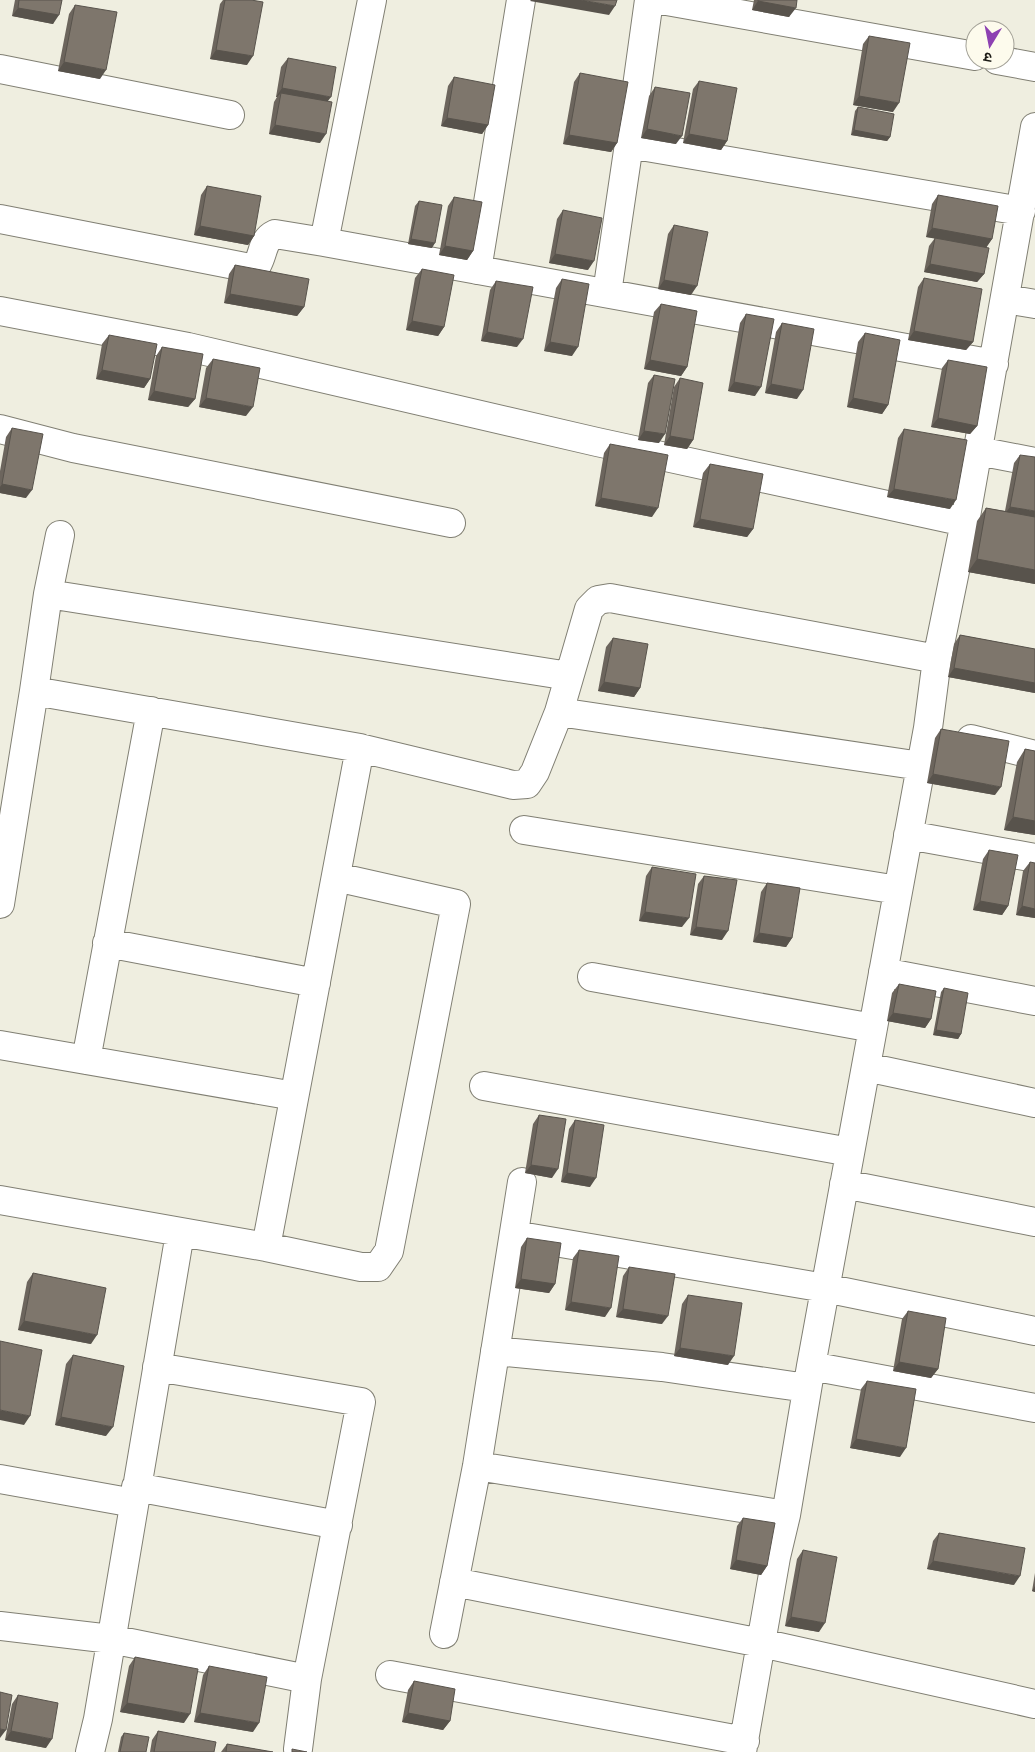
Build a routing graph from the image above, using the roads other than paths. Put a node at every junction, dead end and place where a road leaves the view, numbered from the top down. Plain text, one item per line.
1 (372, 0) edge
2 (521, 0) edge
3 (649, 0) edge
4 (661, 0) edge
5 (965, 54) edge
6 (1015, 63) edge
7 (1035, 67) edge
8 (0, 69) edge
9 (230, 116) dead end
10 (1035, 130) edge
11 (629, 144) junction
12 (1021, 211) junction
13 (0, 219) edge
14 (324, 242) junction
15 (477, 270) junction
16 (607, 293) junction
17 (1006, 299) junction
18 (1035, 304) edge
19 (0, 311) edge
20 (994, 364) junction
21 (0, 429) edge
22 (978, 451) junction
23 (1035, 462) edge
24 (965, 522) junction
25 (450, 523) dead end
26 (60, 535) dead end
27 (48, 594) junction
28 (937, 660) junction
29 (569, 676) junction
30 (34, 691) junction
31 (151, 711) junction
32 (559, 712) junction
33 (928, 728) junction
34 (360, 748) junction
35 (1035, 755) edge
36 (920, 766) junction
37 (524, 830) dead end
38 (908, 835) junction
39 (1035, 858) edge
40 (336, 877) junction
41 (898, 890) junction
42 (0, 904) edge
43 (107, 943) junction
44 (883, 972) junction
45 (592, 976) dead end
46 (316, 983) junction
47 (1035, 1001) edge
48 (873, 1028) junction
49 (0, 1044) edge
50 (86, 1060) junction
51 (866, 1067) junction
52 (484, 1086) dead end
53 (294, 1096) junction
54 (1035, 1103) edge
55 (850, 1152) junction
56 (522, 1182) dead end
57 (844, 1184) junction
58 (0, 1200) edge
59 (1035, 1222) edge
60 (180, 1233) junction
61 (514, 1235) junction
62 (266, 1247) junction
63 (825, 1288) junction
64 (1035, 1331) edge
65 (495, 1351) junction
66 (158, 1367) junction
67 (809, 1377) junction
68 (1035, 1408) edge
69 (477, 1466) junction
70 (0, 1479) edge
71 (135, 1495) junction
72 (786, 1515) junction
73 (338, 1525) junction
74 (454, 1582) junction
75 (0, 1626) edge
76 (444, 1634) dead end
77 (111, 1639) junction
78 (761, 1642) junction
79 (390, 1675) dead end
80 (307, 1679) junction
81 (1035, 1704) edge
82 (743, 1747) edge
83 (298, 1749) edge
84 (90, 1752) edge

1 - 14 street
2 - 15 street
3 - 11 street
4 - 5 street
6 - 7 street
8 - 9 street
10 - 12 street
11 - 12 street
11 - 16 street
12 - 17 street
13 - 14 street
14 - 15 street
15 - 16 street
16 - 20 street
17 - 18 street
17 - 20 street
19 - 24 street
20 - 22 street
21 - 25 street
22 - 23 street
22 - 24 street
24 - 28 street
26 - 27 street
27 - 29 street
27 - 30 street
28 - 29 street
28 - 33 street
29 - 32 street
30 - 31 street
30 - 42 street
31 - 34 street
31 - 43 street
32 - 34 street
32 - 36 street
33 - 35 street
33 - 36 street
34 - 40 street
36 - 38 street
37 - 41 street
38 - 39 street
38 - 41 street
40 - 46 street
40 - 62 street
41 - 44 street
43 - 46 street
43 - 50 street
44 - 47 street
44 - 48 street
45 - 48 street
46 - 53 street
48 - 51 street
49 - 50 street
50 - 53 street
51 - 54 street
51 - 55 street
52 - 55 street
53 - 62 street
55 - 57 street
56 - 61 street
57 - 59 street
57 - 63 street
58 - 60 street
60 - 62 street
60 - 66 street
61 - 63 street
61 - 65 street
63 - 64 street
63 - 67 street
65 - 67 street
65 - 69 street
66 - 71 street
66 - 73 street
67 - 68 street
67 - 72 street
69 - 72 street
69 - 74 street
70 - 71 street
71 - 73 street
71 - 77 street
72 - 78 street
73 - 80 street
74 - 76 street
74 - 78 street
75 - 77 street
77 - 80 street
77 - 84 street
78 - 81 street
78 - 82 street
79 - 82 street
80 - 83 street

